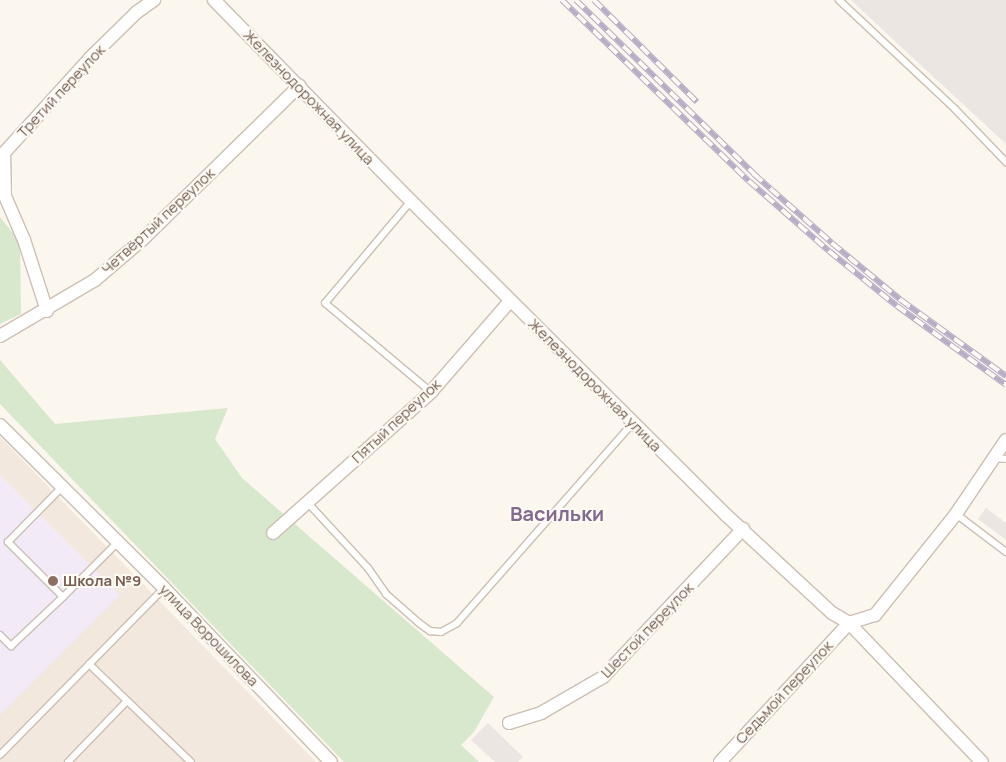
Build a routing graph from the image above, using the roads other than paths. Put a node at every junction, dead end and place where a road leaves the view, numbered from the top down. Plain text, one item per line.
1 (154, 0) edge
2 (214, 0) edge
3 (839, 0) edge
4 (300, 86) junction
5 (1006, 162) edge
6 (410, 201) junction
7 (510, 301) junction
8 (47, 311) junction
9 (0, 336) edge
10 (431, 392) junction
11 (633, 423) junction
12 (0, 425) edge
13 (1006, 440) edge
14 (1000, 459) edge
15 (62, 487) junction
16 (308, 503) junction
17 (956, 514) junction
18 (743, 529) junction
19 (273, 533) dead end
20 (118, 542) junction
21 (1006, 552) edge
22 (164, 588) junction
23 (64, 596) junction
24 (849, 623) junction
25 (0, 635) edge
26 (89, 664) junction
27 (128, 701) junction
28 (509, 723) dead end
29 (0, 756) edge
30 (68, 762) edge
31 (191, 762) edge
32 (331, 762) edge
33 (720, 762) edge
34 (982, 762) edge

1 - 8 street, Третий переулок
2 - 4 street, Железнодорожная улица
3 - 5 lane
4 - 6 street, Железнодорожная улица
4 - 8 street, Четвёртый переулок
6 - 7 street, Железнодорожная улица
6 - 10 lane
7 - 10 street, Пятый переулок
7 - 11 street, Железнодорожная улица
8 - 9 street, Четвёртый переулок
10 - 16 street, Пятый переулок
11 - 16 lane
11 - 18 street, Железнодорожная улица
12 - 15 street, улица Ворошилова
13 - 14 street
14 - 17 street
15 - 20 street, улица Ворошилова
15 - 23 lane
16 - 19 street, Пятый переулок
17 - 21 lane
17 - 24 street
18 - 24 street, Железнодорожная улица
18 - 28 street, Шестой переулок
20 - 22 street, улица Ворошилова
20 - 23 lane
22 - 26 lane
22 - 32 street, улица Ворошилова
23 - 25 lane
24 - 33 street, Седьмой переулок
24 - 34 street, Железнодорожная улица
26 - 27 lane
26 - 29 lane
27 - 30 lane
27 - 31 lane

